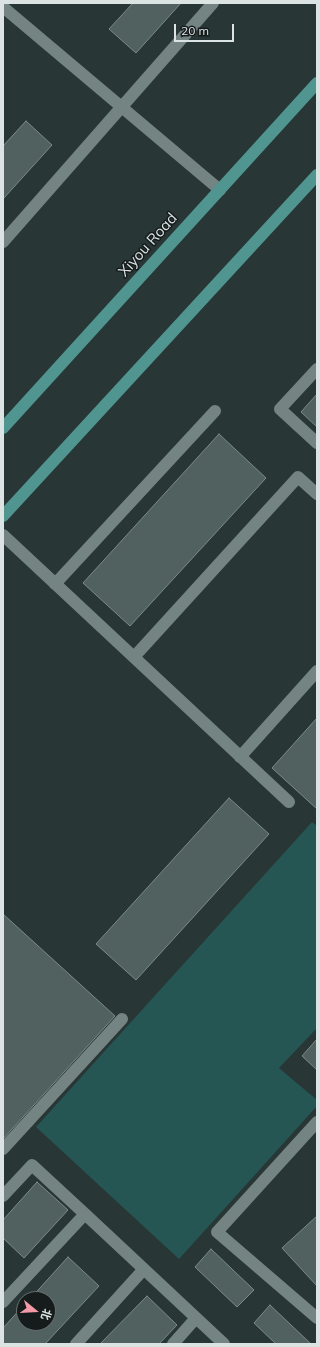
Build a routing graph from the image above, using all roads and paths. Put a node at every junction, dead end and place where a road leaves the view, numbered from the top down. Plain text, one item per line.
1 (213, 3) edge
2 (3, 7) edge
3 (317, 83) edge
4 (122, 107) junction
5 (317, 175) edge
6 (220, 190) junction
7 (3, 242) edge
8 (317, 369) edge
9 (215, 412) dead end
10 (3, 428) edge
11 (317, 443) edge
12 (317, 494) edge
13 (3, 516) edge
14 (3, 535) edge
15 (55, 584) junction
16 (134, 657) junction
17 (317, 671) edge
18 (240, 757) junction
19 (289, 802) dead end
20 (122, 1018) dead end
21 (317, 1122) edge
22 (3, 1150) edge
23 (3, 1196) edge
24 (85, 1214) junction
25 (144, 1269) junction
26 (3, 1302) edge
27 (196, 1318) junction
28 (317, 1318) edge
29 (76, 1344) edge
30 (173, 1344) edge
31 (224, 1344) edge

1 - 4 lane
2 - 4 lane
3 - 6 main road, Xiyou Road
4 - 6 lane
4 - 7 lane
5 - 13 main road
6 - 10 main road, Xiyou Road
8 - 11 lane
9 - 15 lane
12 - 16 lane
14 - 15 lane
15 - 16 lane
16 - 18 lane
17 - 18 lane
18 - 19 lane
20 - 22 lane
21 - 28 lane
23 - 24 lane
24 - 25 lane
24 - 26 lane
25 - 27 lane
25 - 29 lane
27 - 30 lane
27 - 31 lane

